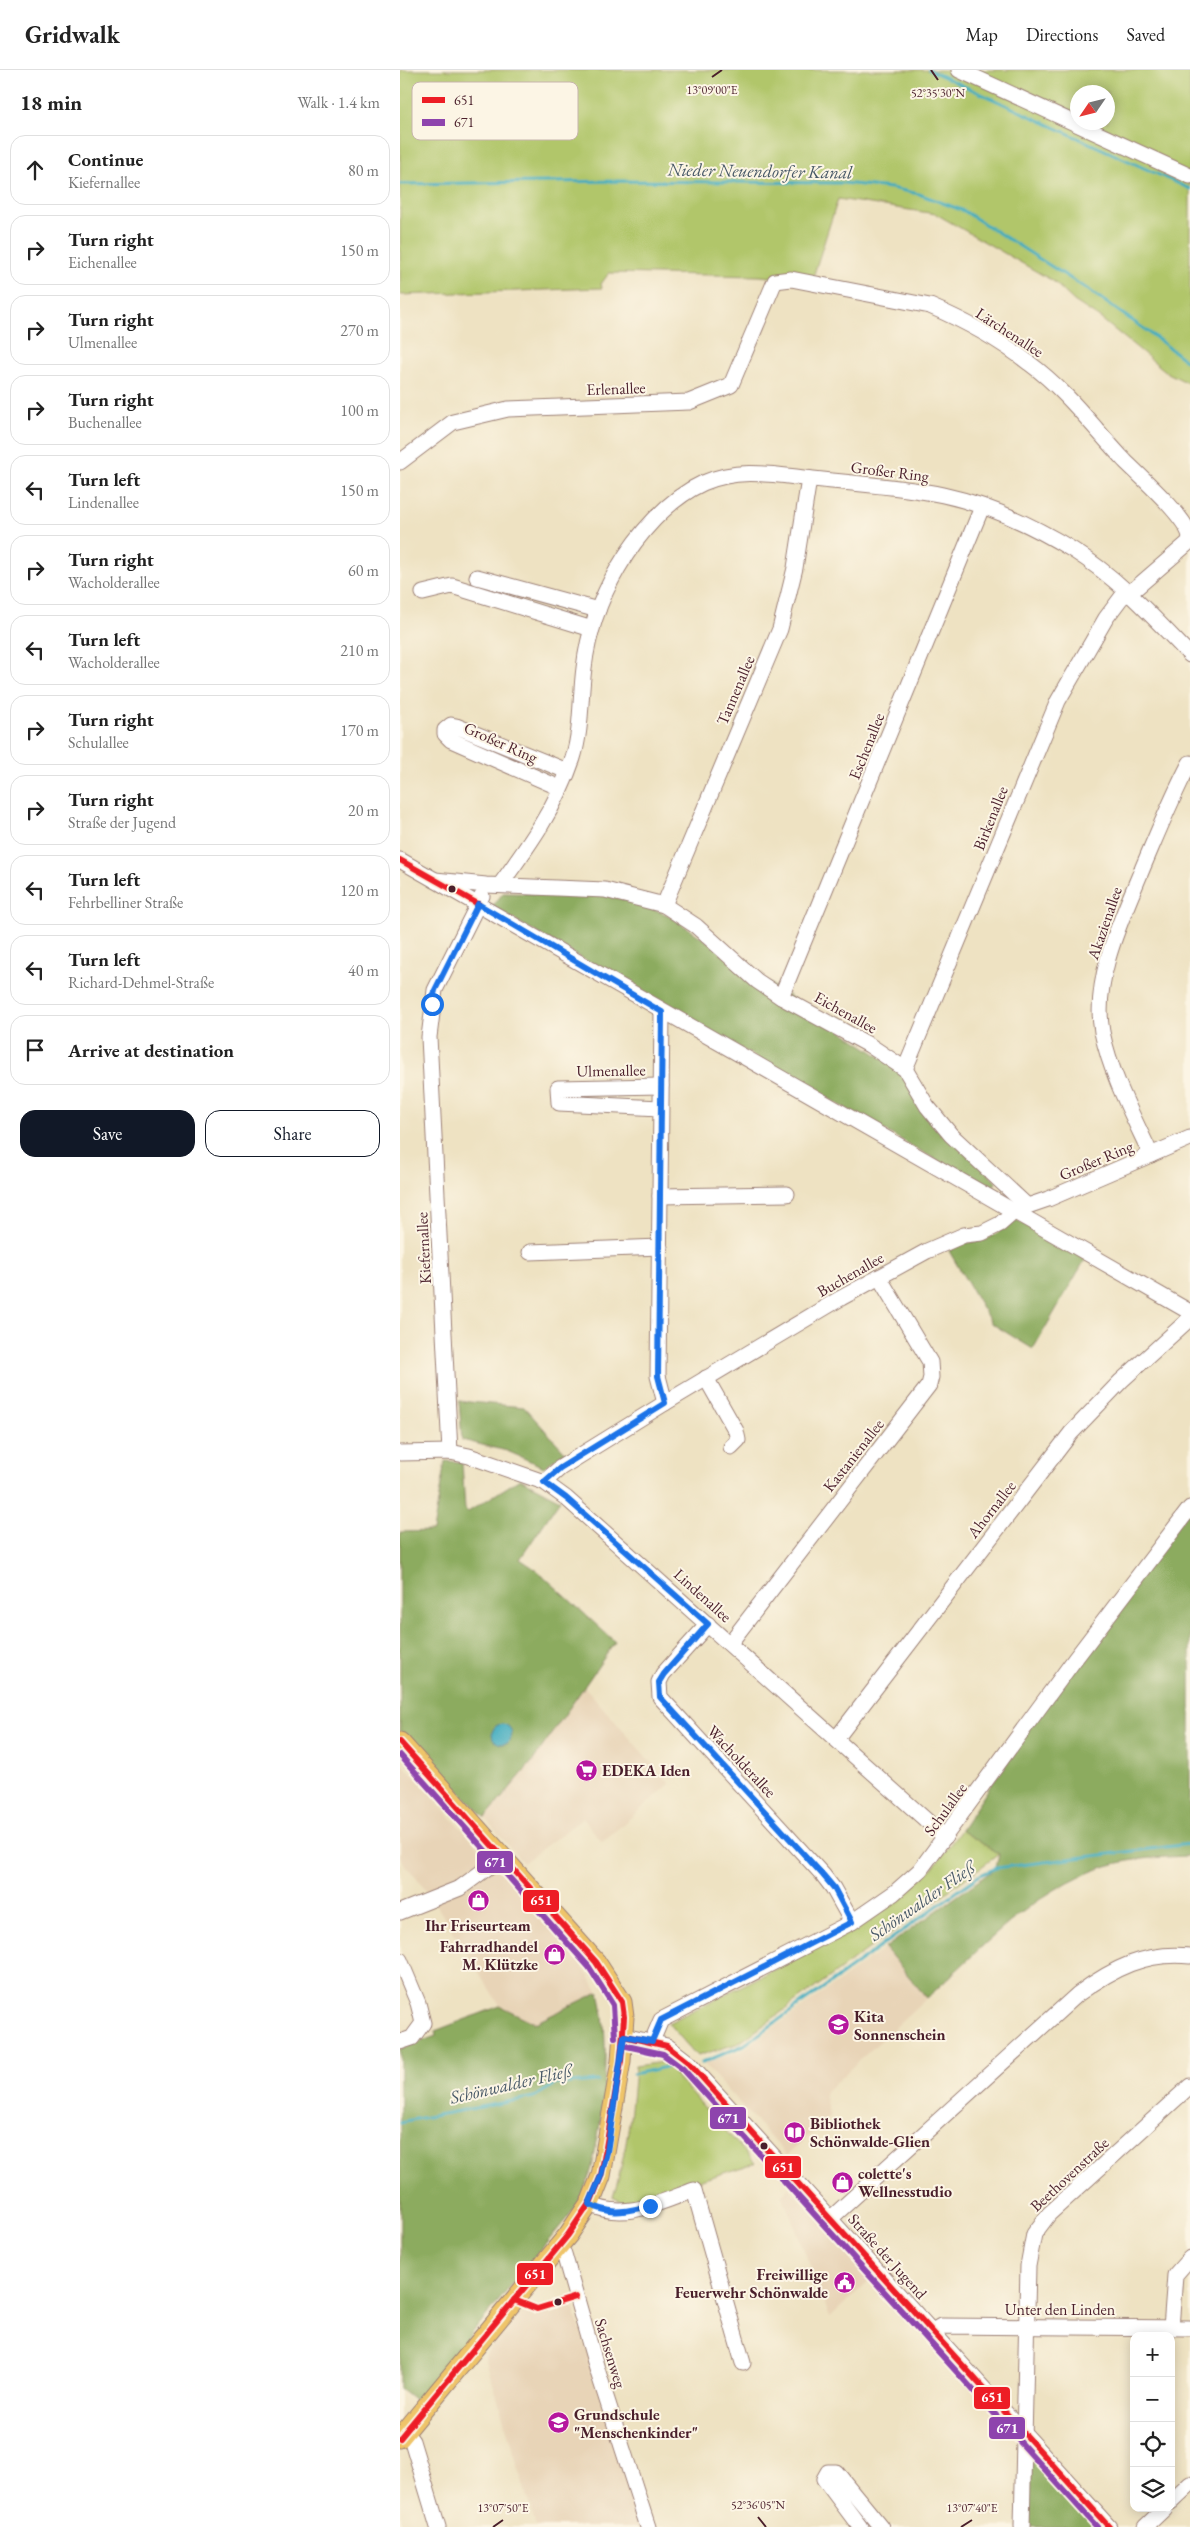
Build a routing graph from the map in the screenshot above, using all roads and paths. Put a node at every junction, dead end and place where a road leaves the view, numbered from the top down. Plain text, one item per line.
1 (959, 70) edge
2 (1190, 176) edge
3 (775, 281) joint
4 (400, 462) edge
5 (809, 479) junction
6 (982, 507) junction
7 (1190, 537) edge
8 (478, 578) dead end
9 (1129, 592) junction
10 (424, 593) dead end
11 (598, 610) junction
12 (592, 629) junction
13 (1190, 655) edge
14 (1190, 764) edge
15 (567, 771) junction
16 (560, 788) junction
17 (400, 860) edge
18 (435, 880) junction
19 (493, 885) junction
20 (478, 904) junction
21 (664, 905) junction
22 (780, 997) junction
23 (662, 1012) junction
24 (905, 1069) junction
25 (661, 1086) junction
26 (660, 1108) junction
27 (1190, 1138) edge
28 (1151, 1156) junction
29 (788, 1194) dead end
30 (660, 1196) junction
31 (1013, 1211) junction
32 (660, 1246) junction
33 (530, 1252) dead end
34 (879, 1277) junction
35 (1190, 1312) edge
36 (1190, 1316) edge
37 (706, 1378) junction
38 (665, 1403) junction
39 (730, 1447) dead end
40 (450, 1452) junction
41 (400, 1453) edge
42 (544, 1482) junction
43 (1190, 1508) edge
44 (708, 1624) junction
45 (730, 1643) junction
46 (836, 1739) junction
47 (400, 1742) edge
48 (945, 1837) junction
49 (502, 1857) junction
50 (400, 1912) edge
51 (852, 1922) junction
52 (1190, 1956) edge
53 (400, 1960) edge
54 (624, 2036) junction
55 (652, 2041) junction
56 (400, 2042) edge
57 (1190, 2086) edge
58 (589, 2204) junction
59 (830, 2219) junction
60 (558, 2247) junction
61 (1190, 2258) edge
62 (1028, 2326) junction
63 (1171, 2328) junction
64 (1190, 2328) edge
65 (932, 2331) junction
66 (743, 2363) dead end
67 (402, 2435) edge
68 (1025, 2436) junction
69 (1190, 2484) edge
70 (1175, 2498) edge
71 (1161, 2512) edge
72 (438, 2527) edge
73 (648, 2527) edge
74 (860, 2527) edge
75 (881, 2527) edge
76 (1022, 2527) edge
77 (1109, 2527) edge
78 (1145, 2527) edge

1 - 2 street
3 - 4 street, Erlenallee
3 - 7 street, Lärchenallee
5 - 6 street, Großer Ring
5 - 11 street, Großer Ring
5 - 21 street, Tannenallee
6 - 9 street, Großer Ring
6 - 22 street, Eschenallee
7 - 9 street, Lärchenallee
8 - 11 street
9 - 13 street, Großer Ring
9 - 24 street, Birkenallee
10 - 12 street
11 - 12 street, Großer Ring
12 - 15 street, Großer Ring
14 - 28 street, Akazienallee
15 - 16 street, Großer Ring
15 - 16 street, Großer Ring
16 - 19 street, Großer Ring
17 - 18 street, Eichenallee
18 - 19 street, Eichenallee
18 - 20 street, Eichenallee
19 - 20 street
19 - 21 street, Eichenallee
20 - 23 street, Eichenallee
20 - 40 street, Kiefernallee
21 - 22 street, Eichenallee
22 - 24 street, Eichenallee
23 - 25 street, Ulmenallee
23 - 31 street, Eichenallee
24 - 31 street, Eichenallee
25 - 26 street, Ulmenallee
25 - 26 street, Ulmenallee
26 - 30 street, Ulmenallee
27 - 28 street, Großer Ring
28 - 31 street, Großer Ring
29 - 30 street
30 - 32 street, Ulmenallee
31 - 34 street, Buchenallee
31 - 35 street, Eichenallee
32 - 33 street
32 - 38 street, Ulmenallee
34 - 37 street, Buchenallee
34 - 45 street, Kastanienallee
36 - 46 street, Ahornallee
37 - 38 street, Buchenallee
37 - 39 street
38 - 42 street, Buchenallee
40 - 41 street, Lindenallee
40 - 42 street, Lindenallee
42 - 44 street, Lindenallee
43 - 48 street, Schulallee
44 - 45 street, Lindenallee
44 - 51 street, Wacholderallee
45 - 46 street, Lindenallee
46 - 48 street, Lindenallee
47 - 49 main road
48 - 51 street, Schulallee
49 - 50 street
49 - 54 main road
51 - 55 street, Schulallee
52 - 59 street
53 - 56 street
54 - 55 street, Straße der Jugend
54 - 58 main road
55 - 59 street, Straße der Jugend
57 - 62 street, Beethovenstraße
58 - 60 main road
58 - 66 street
59 - 65 street, Straße der Jugend
60 - 67 main road
60 - 73 street, Sachsenweg
61 - 63 street
62 - 63 street, Unter den Linden
62 - 65 street, Unter den Linden
62 - 68 street, Beethovenstraße
63 - 64 street, Unter den Linden
65 - 68 street, Straße der Jugend
67 - 72 street
68 - 76 street, Beethovenstraße
68 - 77 street, Straße der Jugend
69 - 70 street
71 - 78 street
74 - 75 street

